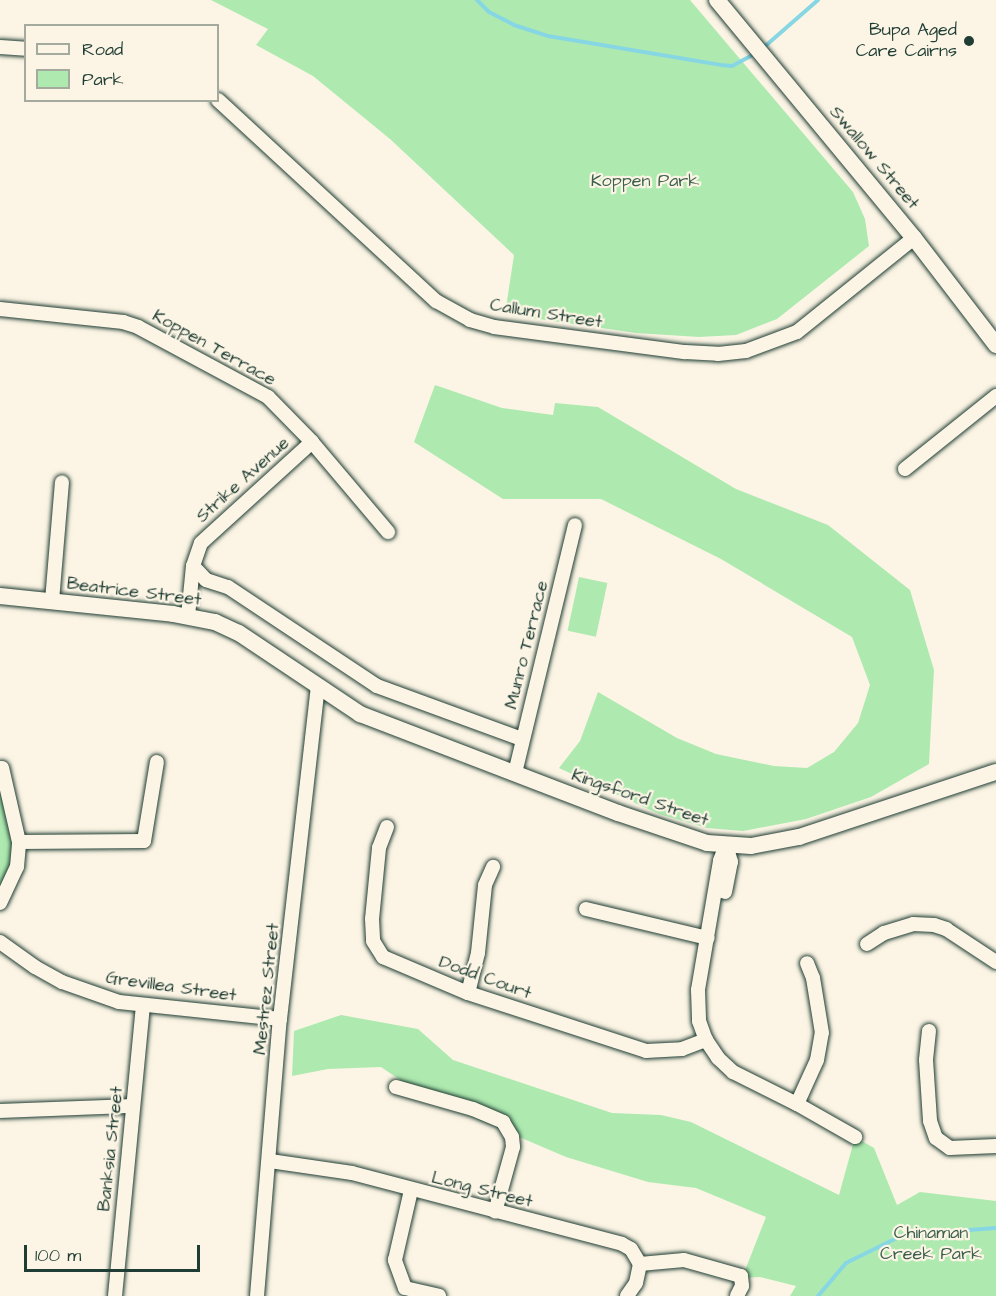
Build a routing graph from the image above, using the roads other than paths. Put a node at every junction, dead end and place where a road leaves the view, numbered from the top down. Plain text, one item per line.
1 (717, 0) edge
2 (0, 47) edge
3 (24, 49) edge
4 (219, 101) edge
5 (914, 238) junction
6 (0, 309) edge
7 (994, 337) edge
8 (996, 396) edge
9 (312, 442) junction
10 (905, 470) dead end
11 (62, 482) dead end
12 (575, 525) dead end
13 (388, 532) dead end
14 (193, 566) junction
15 (0, 596) edge
16 (52, 601) junction
17 (188, 616) junction
18 (318, 686) junction
19 (522, 739) junction
20 (157, 762) dead end
21 (2, 768) dead end
22 (996, 772) edge
23 (515, 773) junction
24 (387, 827) dead end
25 (19, 842) junction
26 (726, 845) junction
27 (493, 867) dead end
28 (0, 903) edge
29 (586, 909) dead end
30 (708, 939) junction
31 (0, 942) edge
32 (867, 944) dead end
33 (996, 962) edge
34 (807, 963) dead end
35 (468, 993) junction
36 (143, 1005) junction
37 (280, 1018) junction
38 (929, 1030) dead end
39 (706, 1040) junction
40 (396, 1087) dead end
41 (797, 1104) junction
42 (133, 1106) junction
43 (0, 1111) edge
44 (855, 1137) dead end
45 (996, 1146) edge
46 (270, 1161) junction
47 (411, 1190) junction
48 (495, 1212) junction
49 (640, 1264) junction
50 (400, 1292) edge
51 (115, 1296) edge
52 (256, 1296) edge
53 (439, 1296) edge
54 (627, 1296) edge
55 (737, 1296) edge

1 - 5 street, Swallow Street
2 - 3 street
4 - 5 street, Callum Street
5 - 7 street, Swallow Street
6 - 9 street, Koppen Terrace
8 - 10 street
9 - 13 street, Koppen Terrace
9 - 14 street, Strike Avenue
11 - 16 street
12 - 19 street, Munro Terrace
14 - 17 street, Strike Avenue
14 - 19 street
15 - 16 street, Beatrice Street
16 - 17 street, Beatrice Street
17 - 18 street, Beatrice Street
18 - 23 street, Kingsford Street
18 - 37 street, Mestrez Street
19 - 23 street, Munro Terrace
20 - 25 street
21 - 25 street
22 - 26 street, Kingsford Street
23 - 26 street, Kingsford Street
24 - 35 street, Dodd Court
25 - 28 street
26 - 30 street
27 - 35 street
29 - 30 street
30 - 39 street
31 - 36 street, Grevillea Street
32 - 33 street
34 - 41 street
35 - 39 street, Dodd Court
36 - 37 street, Grevillea Street
36 - 42 street, Banksia Street
37 - 46 street, Mestrez Street
38 - 45 street
39 - 41 street
40 - 48 street
41 - 44 street
42 - 43 street
42 - 51 street, Banksia Street
46 - 47 street, Long Street
46 - 52 street, Mestrez Street
47 - 48 street, Long Street
47 - 50 street
48 - 49 street, Long Street
49 - 54 street
49 - 55 street
50 - 53 street

